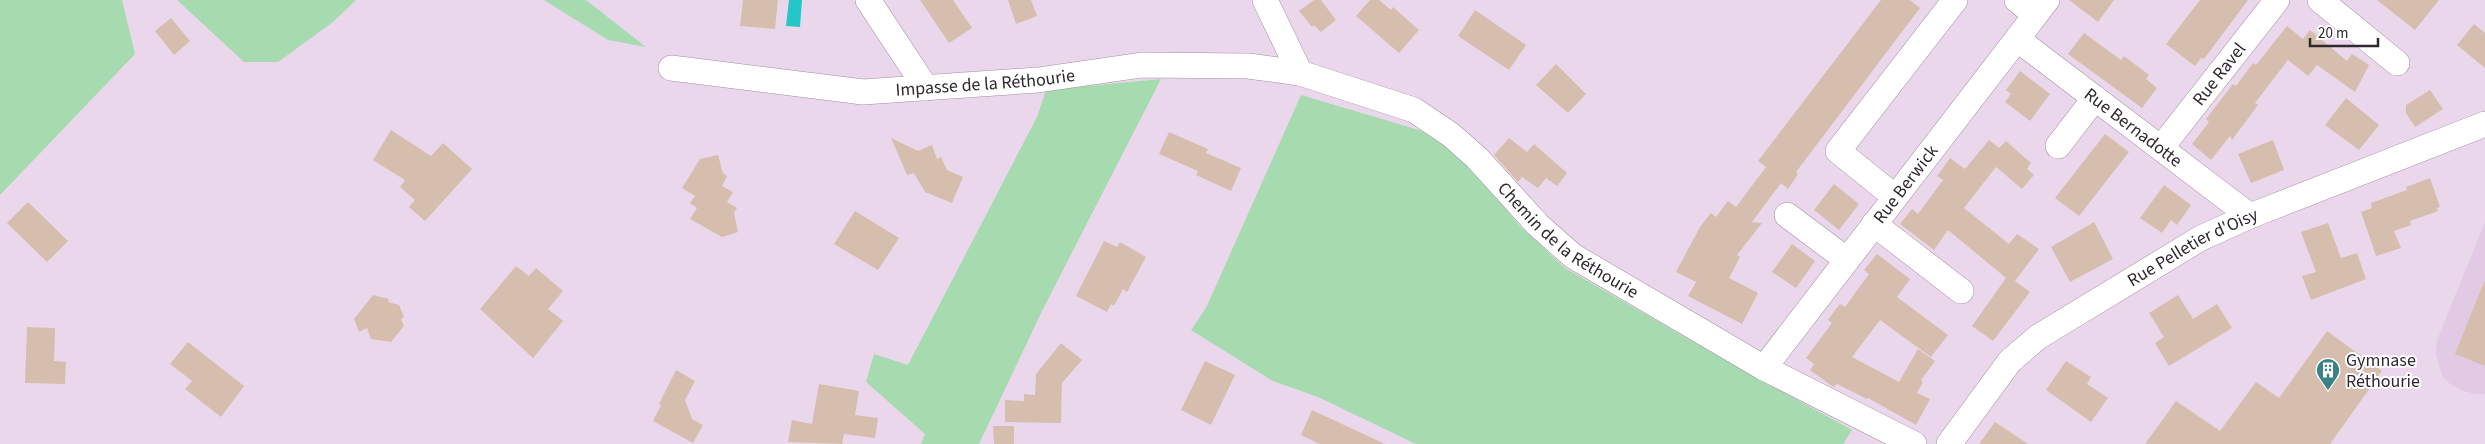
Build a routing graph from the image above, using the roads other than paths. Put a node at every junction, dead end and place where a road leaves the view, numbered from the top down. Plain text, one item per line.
1 (868, 0) edge
2 (1265, 0) edge
3 (1955, 0) edge
4 (2277, 0) edge
5 (2320, 0) edge
6 (2033, 5) edge
7 (2017, 39) junction
8 (2397, 63) dead end
9 (671, 68) dead end
10 (1300, 73) junction
11 (926, 88) junction
12 (2095, 98) junction
13 (2485, 124) edge
14 (2058, 146) dead end
15 (2161, 148) junction
16 (1895, 197) junction
17 (1787, 215) dead end
18 (2250, 216) junction
19 (1874, 224) junction
20 (1847, 260) junction
21 (1961, 291) dead end
22 (1764, 368) junction
23 (1914, 444) edge
24 (1949, 444) edge

1 - 11 street
2 - 10 street
3 - 16 street
4 - 15 street, Rue Ravel
5 - 8 street
6 - 7 street, Rue Berwick
7 - 12 street, Rue Bernadotte
7 - 16 street, Rue Berwick
9 - 11 street, Impasse de la Réthourie
10 - 11 street, Impasse de la Réthourie
10 - 22 street, Chemin de la Réthourie
12 - 14 street
12 - 15 street, Rue Bernadotte
13 - 18 street, Rue Pelletier d'Oisy
15 - 18 street, Rue Bernadotte
16 - 19 street, Rue Berwick
17 - 20 street
18 - 24 street, Rue Pelletier d'Oisy
19 - 20 street, Rue Berwick
19 - 21 street
20 - 22 street, Rue Berwick
22 - 23 street, Chemin de la Réthourie

